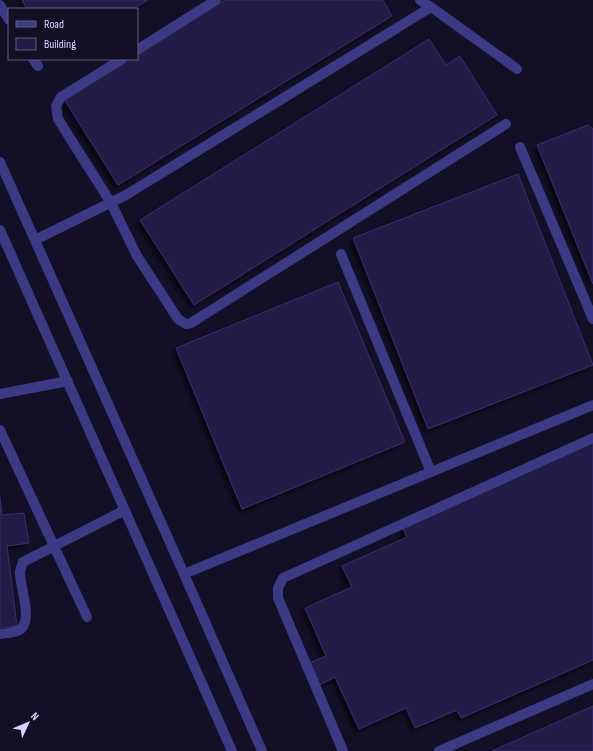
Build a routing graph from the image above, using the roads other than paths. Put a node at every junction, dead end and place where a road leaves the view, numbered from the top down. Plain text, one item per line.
1 (216, 0) edge
2 (420, 0) edge
3 (0, 5) edge
4 (431, 7) junction
5 (8, 18) edge
6 (138, 49) edge
7 (120, 60) edge
8 (518, 68) dead end
9 (506, 124) dead end
10 (520, 147) dead end
11 (0, 162) edge
12 (111, 203) junction
13 (0, 230) edge
14 (35, 240) junction
15 (341, 254) dead end
16 (593, 320) edge
17 (68, 381) junction
18 (0, 394) edge
19 (593, 405) edge
20 (0, 430) edge
21 (593, 438) edge
22 (431, 472) junction
23 (125, 510) junction
24 (54, 545) junction
25 (184, 574) junction
26 (87, 617) dead end
27 (0, 634) edge
28 (593, 684) edge
29 (232, 751) edge
30 (262, 751) edge
31 (343, 751) edge
32 (439, 751) edge

1 - 6 street
2 - 4 street
3 - 5 street
4 - 8 street
4 - 12 street
7 - 12 street
9 - 12 street
10 - 16 street
11 - 14 street
12 - 14 street
13 - 17 street
14 - 25 street
15 - 22 street
17 - 18 street
17 - 23 street
19 - 22 street
20 - 24 street
21 - 31 street
22 - 25 street
23 - 24 street
23 - 29 street
24 - 26 street
24 - 27 street
25 - 30 street
28 - 32 street

